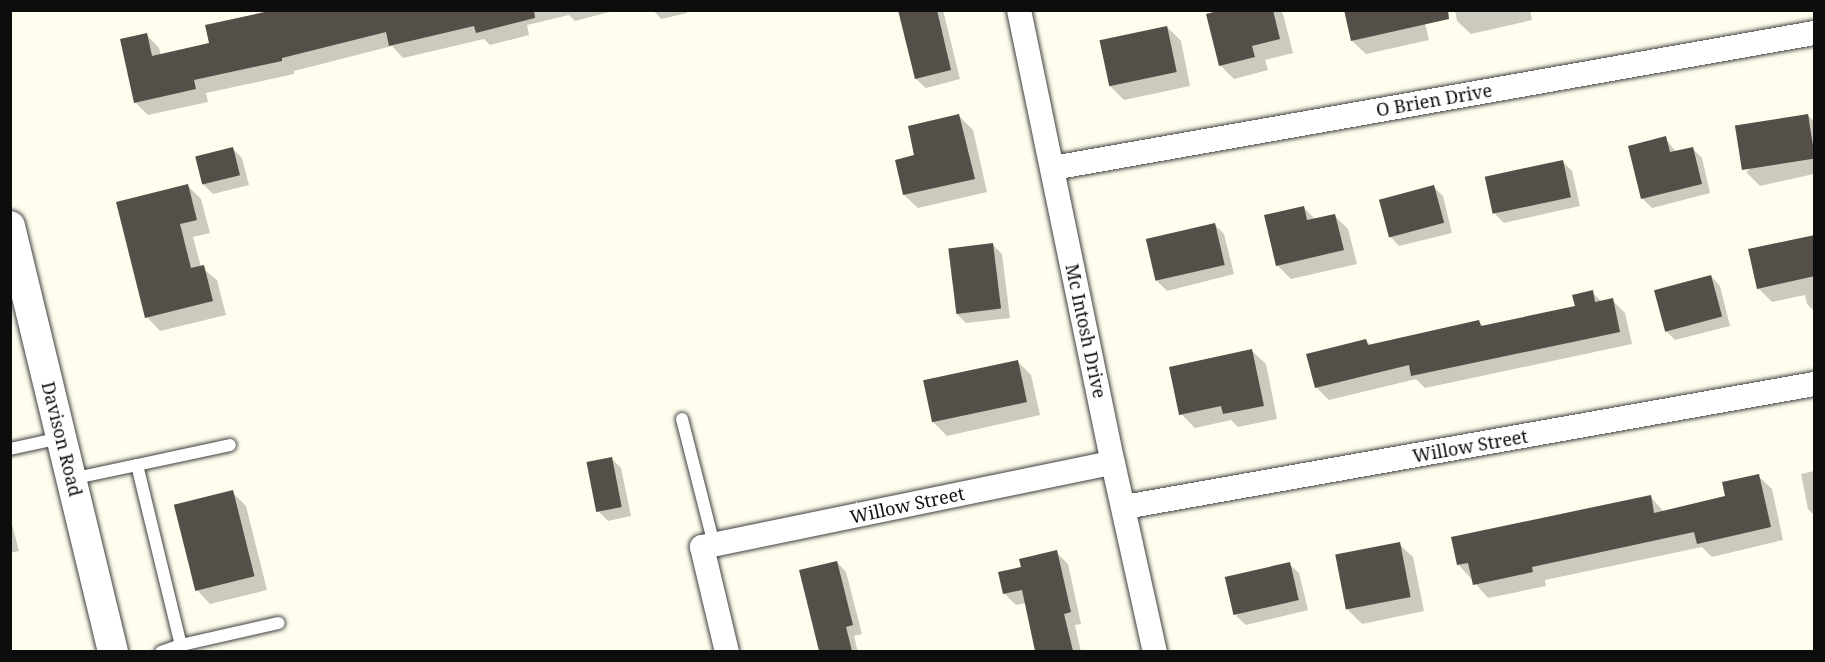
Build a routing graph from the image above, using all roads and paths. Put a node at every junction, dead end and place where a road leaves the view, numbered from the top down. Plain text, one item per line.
1 (1019, 10) edge
2 (1815, 33) edge
3 (1053, 168) junction
4 (10, 226) edge
5 (18, 291) edge
6 (1815, 384) edge
7 (682, 419) dead end
8 (61, 438) junction
9 (230, 445) dead end
10 (10, 449) edge
11 (1113, 463) junction
12 (137, 465) junction
13 (71, 479) junction
14 (1125, 507) junction
15 (708, 546) junction
16 (279, 623) dead end
17 (181, 645) junction
18 (113, 651) edge
19 (161, 651) edge
20 (727, 651) edge
21 (1155, 651) edge

1 - 3 street, Mc Intosh Drive
2 - 3 street, O Brien Drive
3 - 11 street, Mc Intosh Drive
4 - 5 street, Davison Road
5 - 8 street, Davison Road
6 - 14 street, Willow Street
7 - 15 lane
8 - 10 lane
8 - 13 street, Davison Road
9 - 12 lane
11 - 14 street, Mc Intosh Drive
11 - 15 street, Willow Street
12 - 13 lane
12 - 17 lane
13 - 18 street, Davison Road
14 - 21 street, Mc Intosh Drive
15 - 20 street
16 - 17 lane
17 - 19 lane

